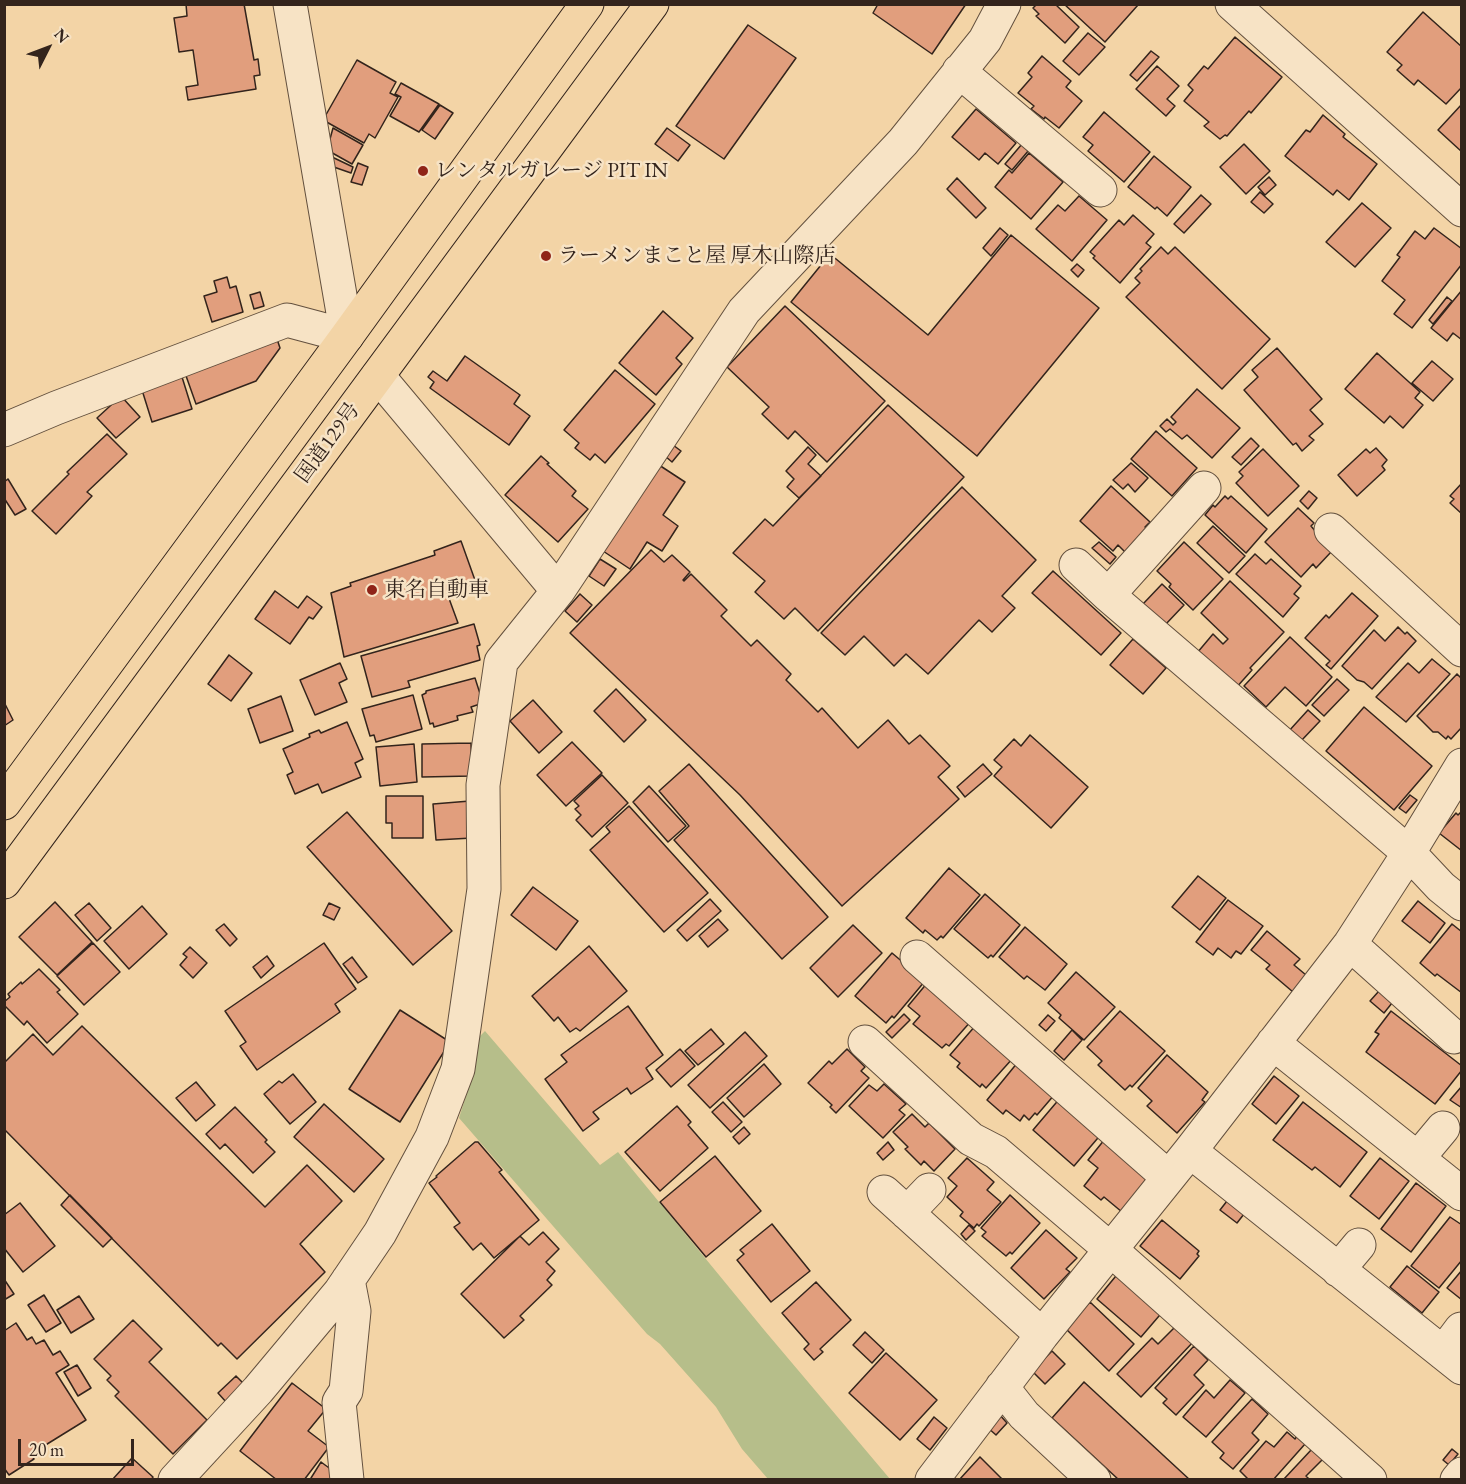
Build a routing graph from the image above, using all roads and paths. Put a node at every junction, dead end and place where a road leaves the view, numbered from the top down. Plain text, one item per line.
1 (290, 4) edge
2 (587, 4) edge
3 (652, 4) edge
4 (1004, 4) edge
5 (1232, 4) edge
6 (959, 71) junction
7 (1100, 190) dead end
8 (1461, 210) edge
9 (347, 336) junction
10 (378, 376) junction
11 (4, 430) edge
12 (1204, 488) dead end
13 (1331, 530) dead end
14 (1076, 565) dead end
15 (558, 591) junction
16 (1108, 595) junction
17 (1461, 650) edge
18 (1460, 770) edge
19 (4, 803) edge
20 (1409, 854) junction
21 (4, 882) edge
22 (1461, 904) edge
23 (1350, 944) junction
24 (917, 957) dead end
25 (1454, 1036) dead end
26 (865, 1042) dead end
27 (1273, 1043) junction
28 (1443, 1128) dead end
29 (1190, 1151) junction
30 (1418, 1158) junction
31 (1168, 1177) junction
32 (929, 1190) dead end
33 (1461, 1194) edge
34 (1359, 1245) dead end
35 (1110, 1249) junction
36 (1338, 1269) junction
37 (348, 1280) junction
38 (1042, 1335) junction
39 (1455, 1350) edge
40 (1002, 1388) junction
41 (1461, 1474) edge
42 (175, 1479) edge
43 (347, 1479) edge
44 (932, 1479) edge
45 (1094, 1479) edge
46 (1370, 1479) edge
47 (1457, 1479) edge

1 - 9 street
2 - 9 highway
3 - 10 highway, 国道129号
4 - 6 street
5 - 8 street
6 - 7 street
6 - 15 street
9 - 11 street
9 - 19 highway
10 - 15 street
10 - 21 highway, 国道129号
12 - 16 street
13 - 17 street
14 - 16 street
15 - 37 street
16 - 20 street
18 - 20 street
20 - 22 street
20 - 23 street
23 - 25 street
23 - 27 street
24 - 31 street
26 - 35 street
27 - 29 street
27 - 30 street
28 - 30 street
29 - 31 street
29 - 36 street
30 - 33 street
31 - 35 street
32 - 38 street
34 - 36 street
35 - 38 street
35 - 46 street
36 - 39 street
37 - 42 street
37 - 43 street
38 - 40 street
40 - 44 street
40 - 45 street
41 - 47 street

